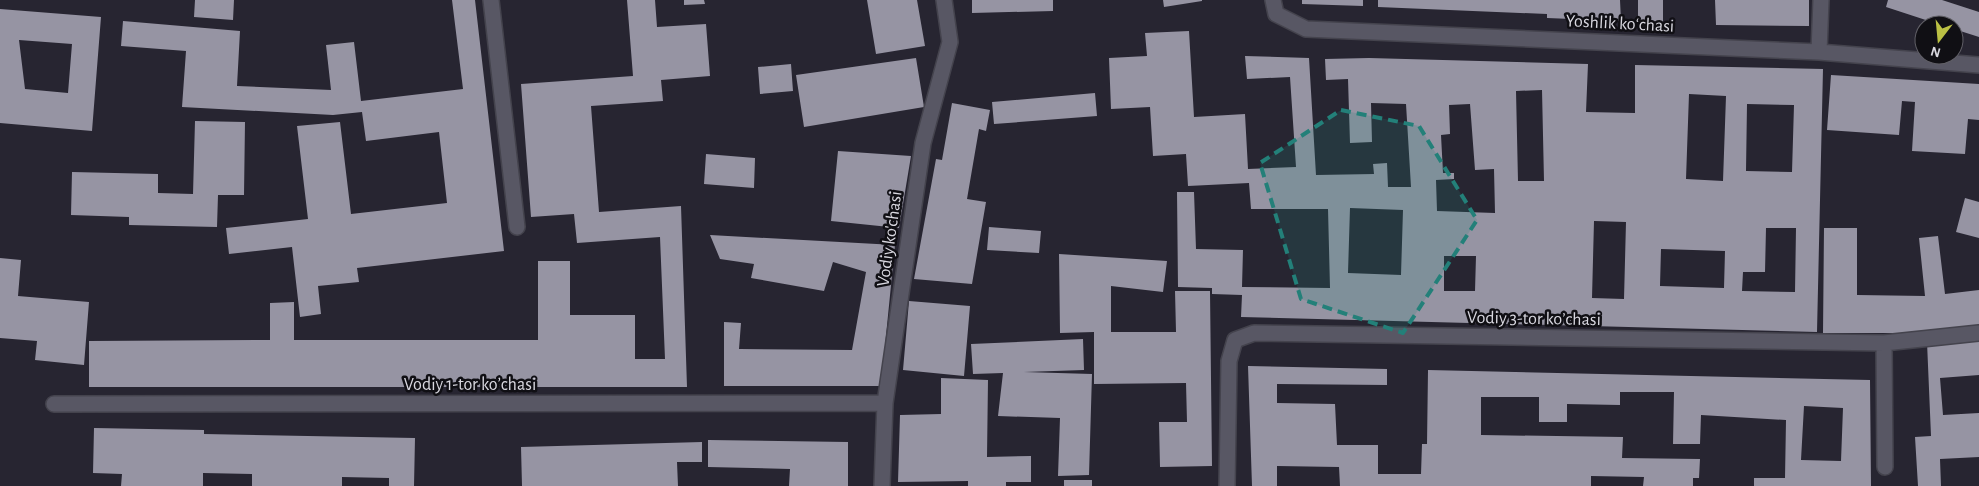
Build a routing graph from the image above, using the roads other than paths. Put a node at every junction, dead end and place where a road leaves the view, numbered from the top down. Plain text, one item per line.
1 (491, 0) edge
2 (944, 0) edge
3 (1273, 0) edge
4 (1821, 0) edge
5 (1819, 52) junction
6 (1979, 65) edge
7 (517, 227) dead end
8 (1979, 333) edge
9 (1884, 344) junction
10 (885, 403) junction
11 (54, 404) dead end
12 (1885, 467) dead end
13 (882, 486) edge
14 (1227, 486) edge

1 - 7 street
2 - 10 street, Vodiy ko'chasi
3 - 5 street, Yoshlik koʻchasi
4 - 5 street
5 - 6 street, Yoshlik koʻchasi
8 - 9 street, Vodiy 3-tor koʼchasi
9 - 12 street
9 - 14 street, Vodiy 3-tor koʼchasi
10 - 11 street, Vodiy 1-tor koʼchasi
10 - 13 street, Vodiy ko'chasi

